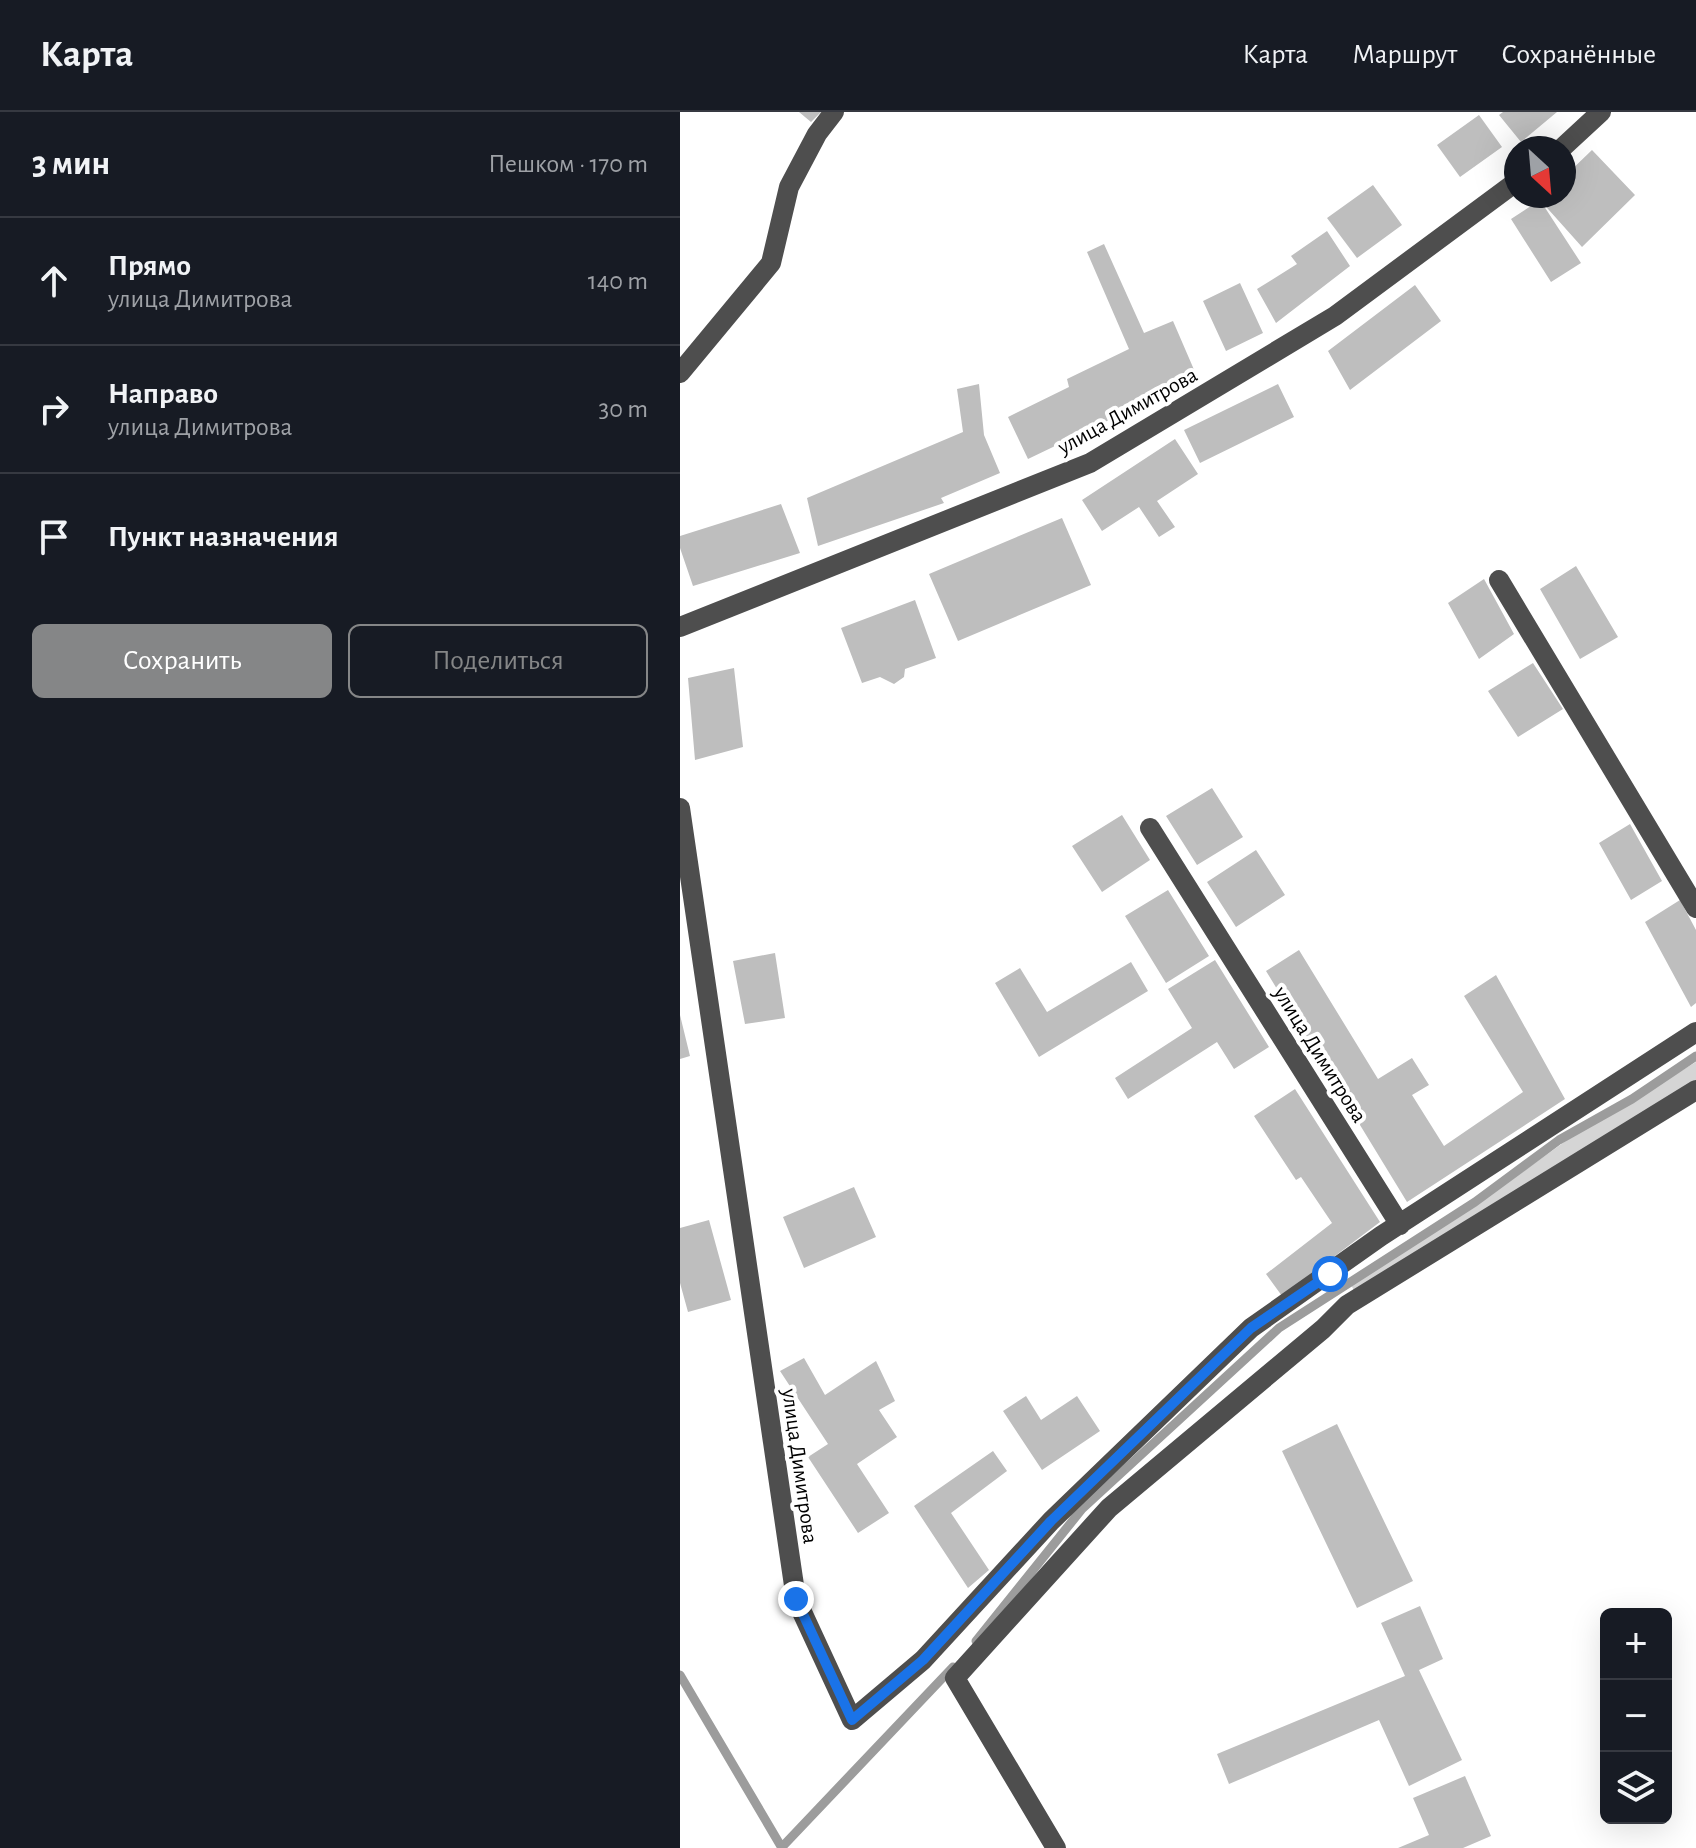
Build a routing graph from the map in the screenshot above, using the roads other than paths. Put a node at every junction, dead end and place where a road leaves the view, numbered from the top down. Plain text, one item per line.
1 (834, 112) edge
2 (1601, 112) edge
3 (1575, 136) edge
4 (1504, 191) edge
5 (680, 373) edge
6 (1499, 580) dead end
7 (680, 627) edge
8 (680, 808) edge
9 (1150, 828) dead end
10 (1696, 908) edge
11 (1696, 1032) edge
12 (1696, 1090) edge
13 (1400, 1225) junction
14 (1330, 1274) junction
15 (1347, 1305) junction
16 (1056, 1848) edge

1 - 5 street
2 - 3 street
4 - 7 street, улица Димитрова
6 - 10 street
8 - 14 street, улица Димитрова
9 - 13 street, улица Димитрова
11 - 13 street, улица Димитрова
12 - 15 street
13 - 14 street, улица Димитрова
14 - 15 street
15 - 16 street

